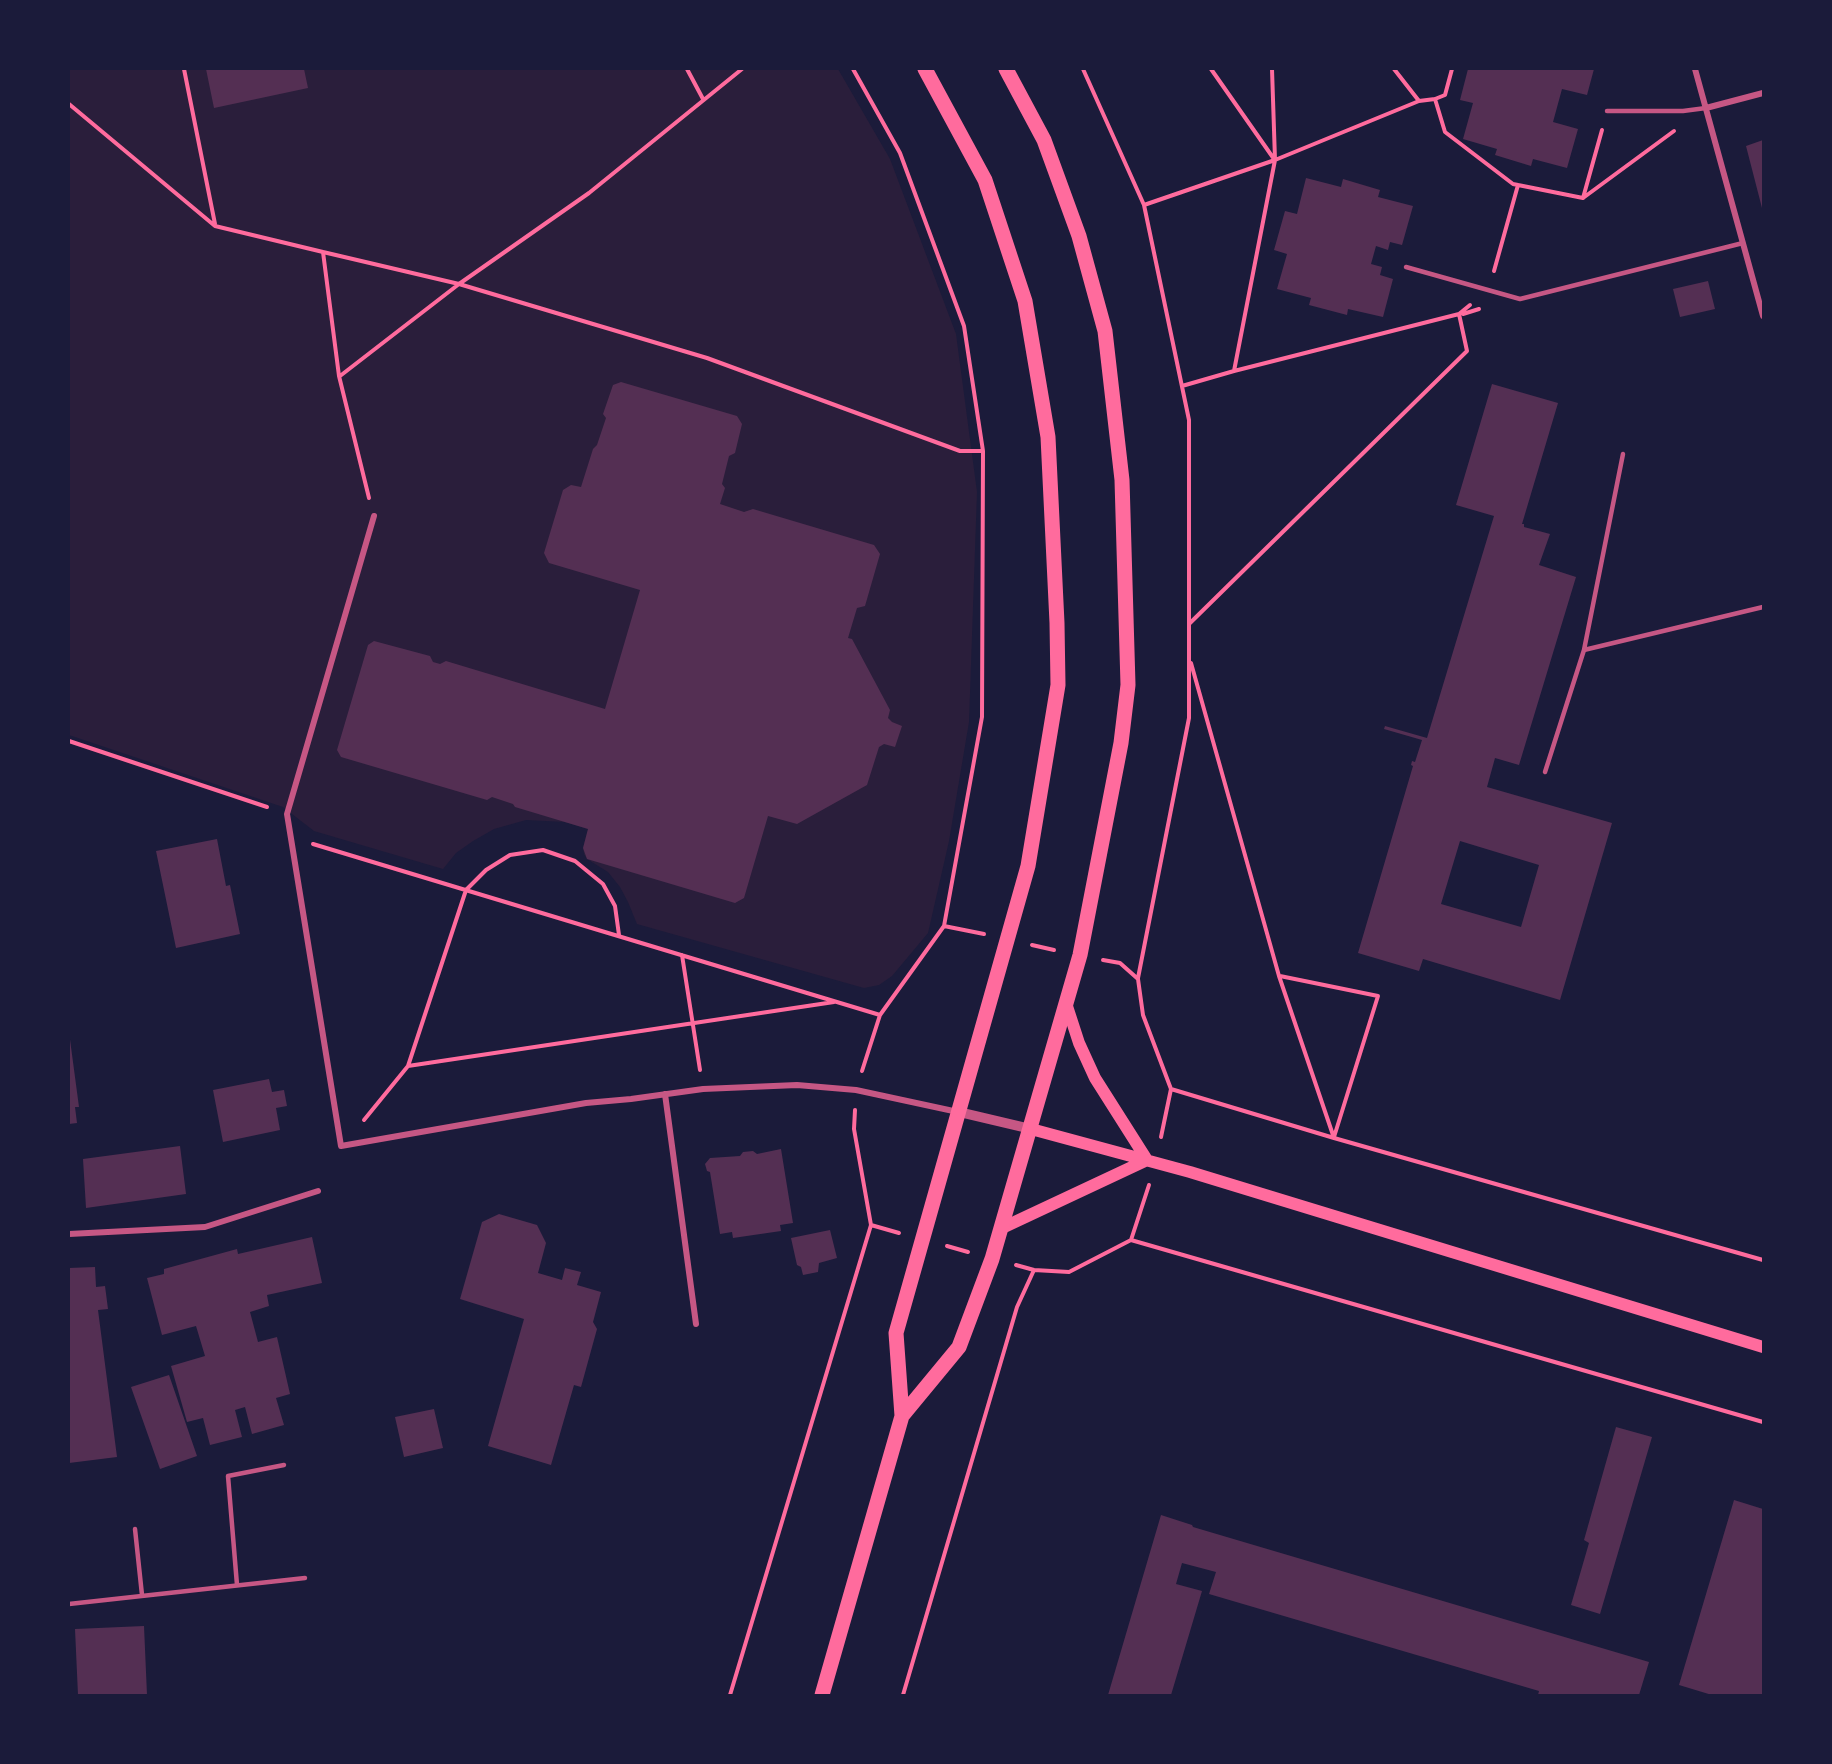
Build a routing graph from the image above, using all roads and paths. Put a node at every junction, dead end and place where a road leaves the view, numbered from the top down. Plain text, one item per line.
1 (184, 69) edge
2 (687, 69) edge
3 (742, 69) edge
4 (853, 69) edge
5 (926, 69) edge
6 (1006, 69) edge
7 (1083, 69) edge
8 (1211, 69) edge
9 (1272, 69) edge
10 (1394, 69) edge
11 (1452, 69) edge
12 (1695, 69) edge
13 (1763, 93) edge
14 (703, 99) junction
15 (1435, 99) junction
16 (1419, 101) junction
17 (69, 104) edge
18 (1706, 108) junction
19 (1607, 111) joint
20 (1275, 160) junction
21 (1518, 185) junction
22 (1583, 198) junction
23 (1144, 205) junction
24 (216, 226) junction
25 (1743, 243) junction
26 (323, 252) junction
27 (1406, 267) dead end
28 (459, 284) junction
29 (1489, 290) junction
30 (1459, 314) junction
31 (1763, 316) edge
32 (1234, 371) junction
33 (339, 376) junction
34 (1182, 386) junction
35 (983, 451) junction
36 (1623, 454) dead end
37 (374, 516) joint
38 (1763, 607) edge
39 (1189, 624) junction
40 (1584, 650) junction
41 (1189, 656) junction
42 (69, 741) edge
43 (1545, 772) dead end
44 (287, 814) junction
45 (290, 837) junction
46 (466, 890) junction
47 (944, 926) dead end
48 (619, 936) junction
49 (682, 955) junction
50 (1280, 976) junction
51 (1138, 979) dead end
52 (836, 1002) junction
53 (1066, 1003) junction
54 (880, 1016) dead end
55 (693, 1025) junction
56 (408, 1066) junction
57 (703, 1089) junction
58 (1171, 1089) dead end
59 (665, 1094) junction
60 (959, 1112) junction
61 (1031, 1129) junction
62 (1334, 1138) junction
63 (341, 1146) junction
64 (1147, 1160) junction
65 (318, 1191) dead end
66 (871, 1225) dead end
67 (1002, 1228) junction
68 (69, 1234) edge
69 (1131, 1240) dead end
70 (1763, 1260) edge
71 (1034, 1270) dead end
72 (696, 1324) dead end
73 (1763, 1347) edge
74 (902, 1416) junction
75 (1763, 1422) edge
76 (284, 1465) dead end
77 (135, 1529) dead end
78 (305, 1578) dead end
79 (237, 1585) junction
80 (142, 1595) junction
81 (69, 1604) edge
82 (730, 1695) edge
83 (822, 1695) edge
84 (903, 1695) edge

1 - 24 path
2 - 14 path
3 - 14 path
4 - 35 path
5 - 60 main road
6 - 53 main road
7 - 23 path
8 - 20 path
9 - 20 path
10 - 16 path
11 - 15 path
12 - 18 street
13 - 18 street
14 - 28 path
15 - 16 path
15 - 21 path
16 - 20 path
17 - 24 path
18 - 19 lane
18 - 22 path
18 - 25 street
19 - 22 path
20 - 23 path
20 - 32 path
21 - 22 path
21 - 29 path
23 - 34 path
24 - 26 path
25 - 29 lane
25 - 31 street
26 - 28 path
26 - 33 path
27 - 29 lane
28 - 33 path
28 - 35 path
29 - 30 path
30 - 32 path
30 - 39 path
32 - 34 path
33 - 37 path
34 - 39 path
35 - 47 path
36 - 40 lane
37 - 44 street
38 - 40 lane
39 - 41 path
40 - 43 lane
41 - 50 path
41 - 51 path
42 - 44 path
44 - 45 street
45 - 46 path
45 - 63 street
46 - 48 path
46 - 48 path
46 - 56 path
48 - 49 path
49 - 52 path
49 - 55 path
50 - 62 path
50 - 62 path
52 - 54 path
52 - 55 path
53 - 61 main road
53 - 64 main road
55 - 56 path
55 - 57 path
56 - 63 path
57 - 59 street
57 - 60 street
58 - 62 path
59 - 63 street
59 - 72 street
60 - 61 street
60 - 74 main road
61 - 64 main road
61 - 67 main road
62 - 70 path
64 - 67 main road
64 - 73 main road
65 - 68 street
66 - 82 path
67 - 74 main road
69 - 75 path
71 - 84 path
74 - 83 main road
76 - 79 lane
77 - 80 lane
78 - 79 lane
79 - 80 lane
80 - 81 lane

